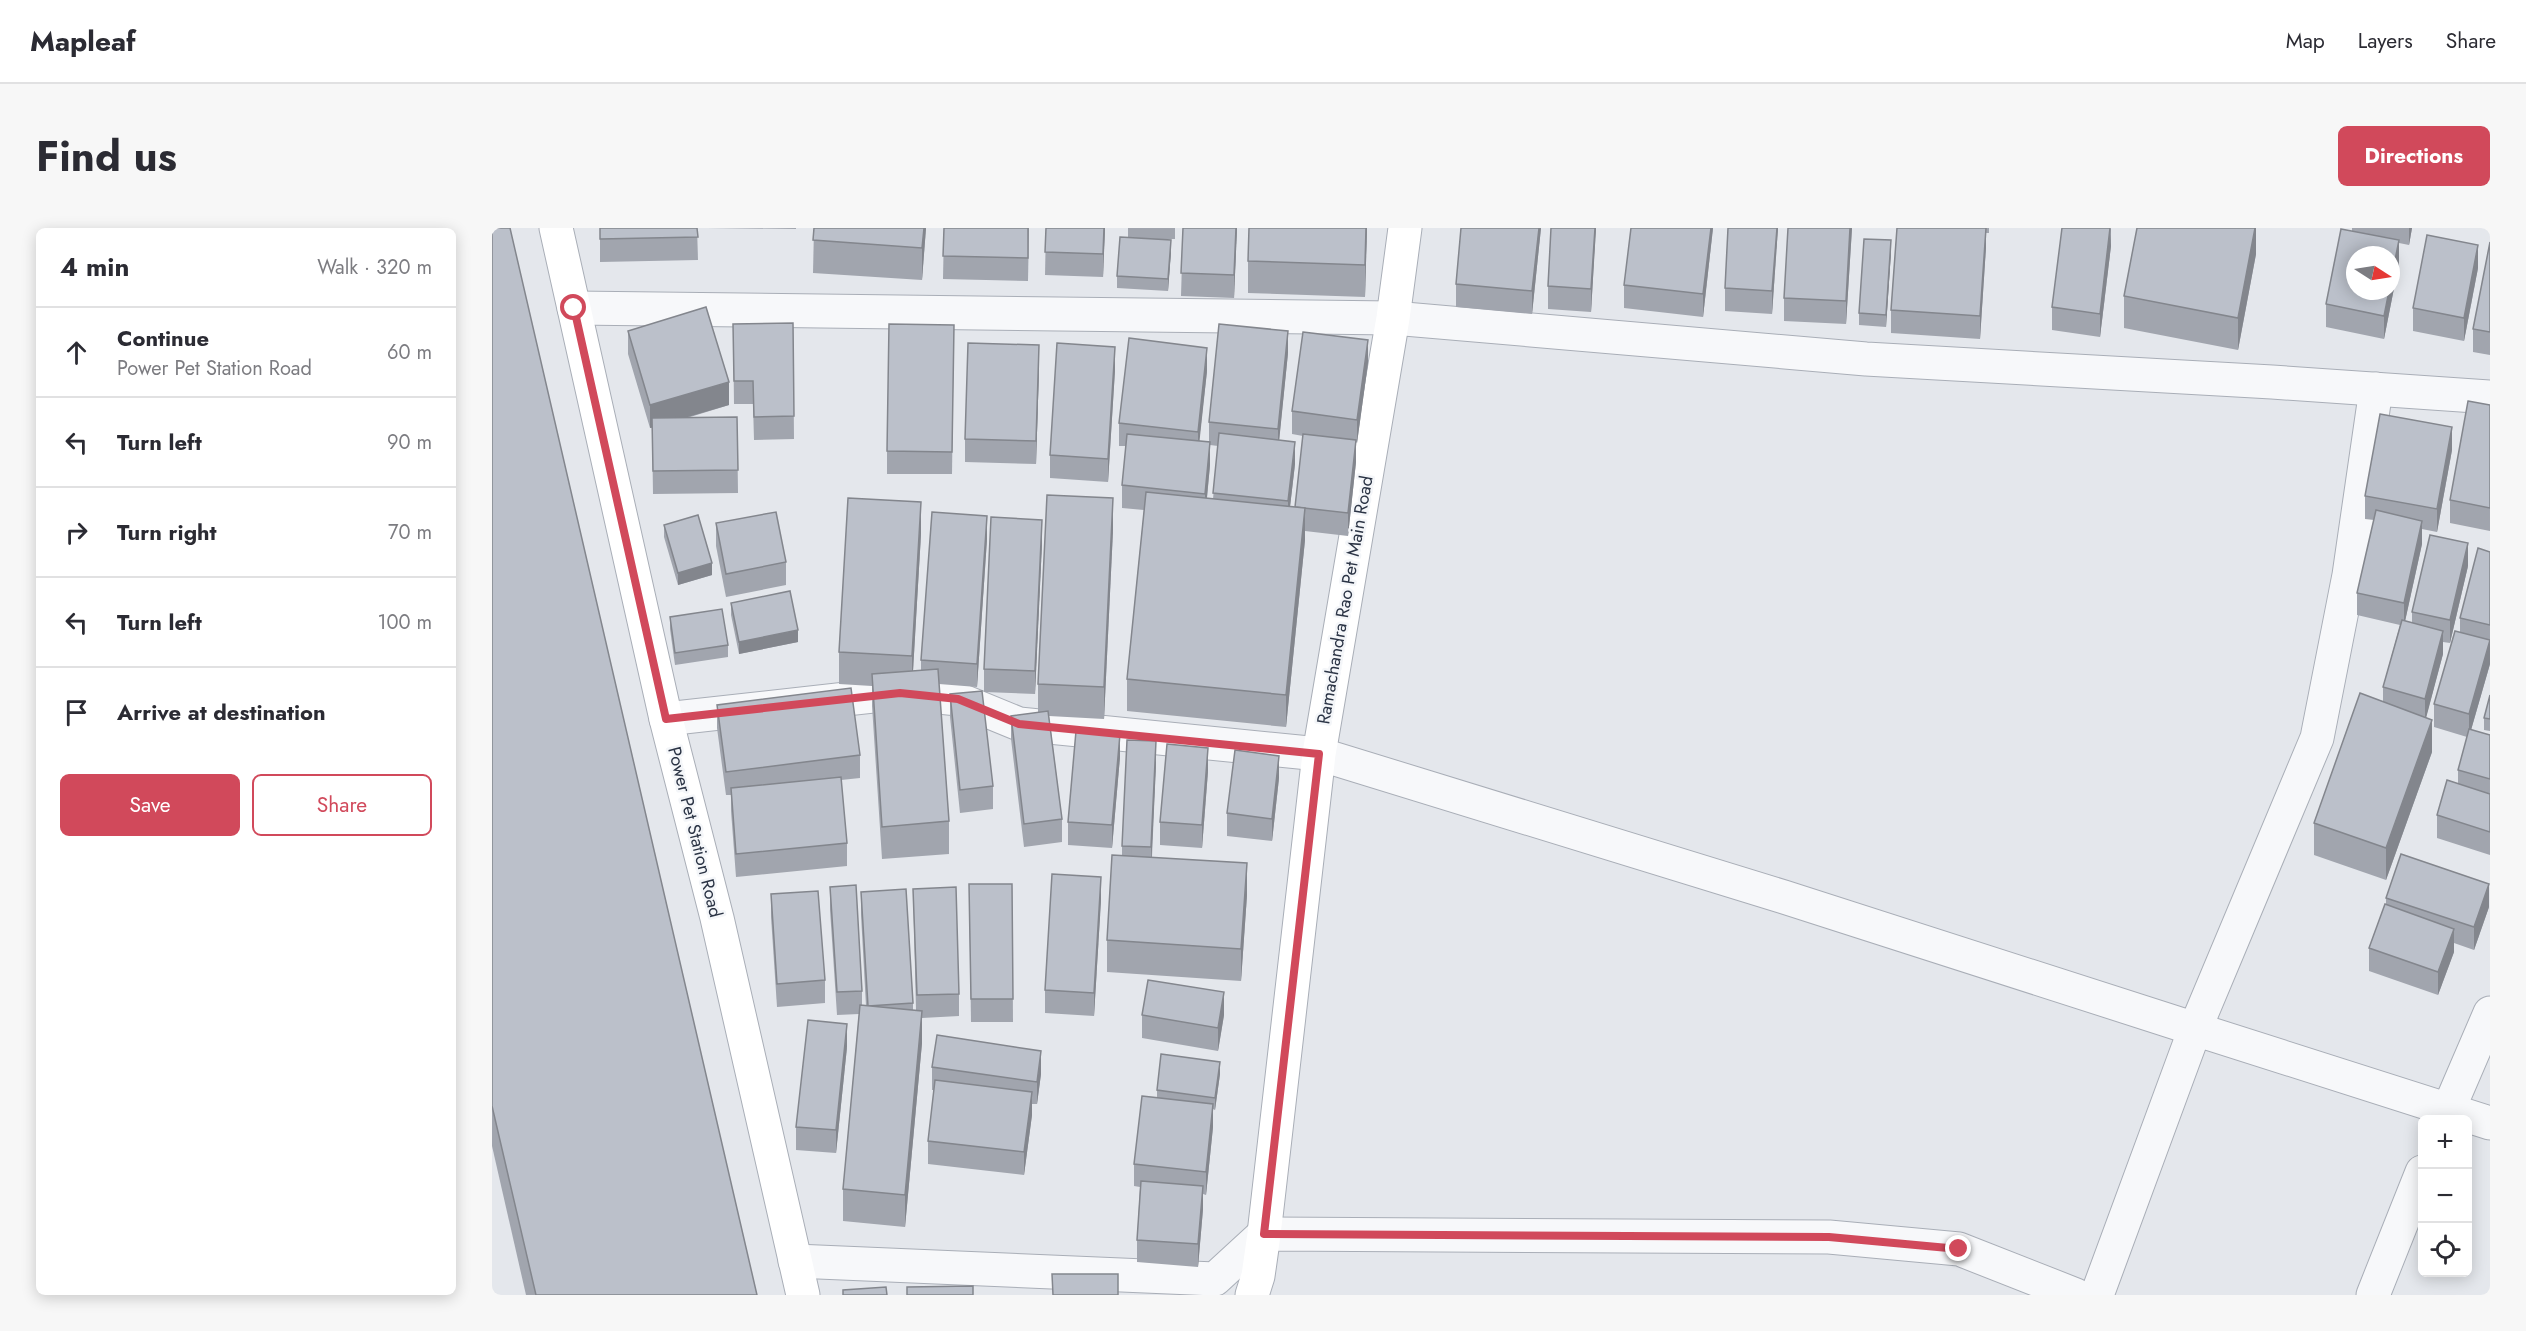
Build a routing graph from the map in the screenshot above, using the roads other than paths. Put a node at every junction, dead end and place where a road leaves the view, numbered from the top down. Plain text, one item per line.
1 (556, 228) edge
2 (1405, 228) edge
3 (574, 308) junction
4 (1393, 318) junction
5 (2376, 389) junction
6 (2490, 397) edge
7 (666, 719) junction
8 (1319, 754) junction
9 (2490, 1012) edge
10 (2195, 1029) junction
11 (2446, 1115) edge
12 (2472, 1120) edge
13 (2490, 1123) edge
14 (2418, 1182) edge
15 (1264, 1234) junction
16 (795, 1261) junction
17 (803, 1295) edge
18 (1252, 1295) edge
19 (2076, 1295) edge
20 (2097, 1295) edge
21 (2373, 1295) edge

1 - 3 street, Power Pet Station Road
2 - 4 street, Ramachandra Rao Pet Main Road
3 - 4 street
3 - 7 street, Power Pet Station Road
4 - 5 street
4 - 8 street, Ramachandra Rao Pet Main Road
5 - 6 street
5 - 10 street
7 - 8 street
7 - 16 street, Power Pet Station Road
8 - 10 street
8 - 15 street, Ramachandra Rao Pet Main Road
9 - 11 street
10 - 11 street
10 - 20 street
12 - 13 street
14 - 21 street
15 - 16 street
15 - 18 street, Ramachandra Rao Pet Main Road
15 - 19 street
16 - 17 street, Power Pet Station Road

